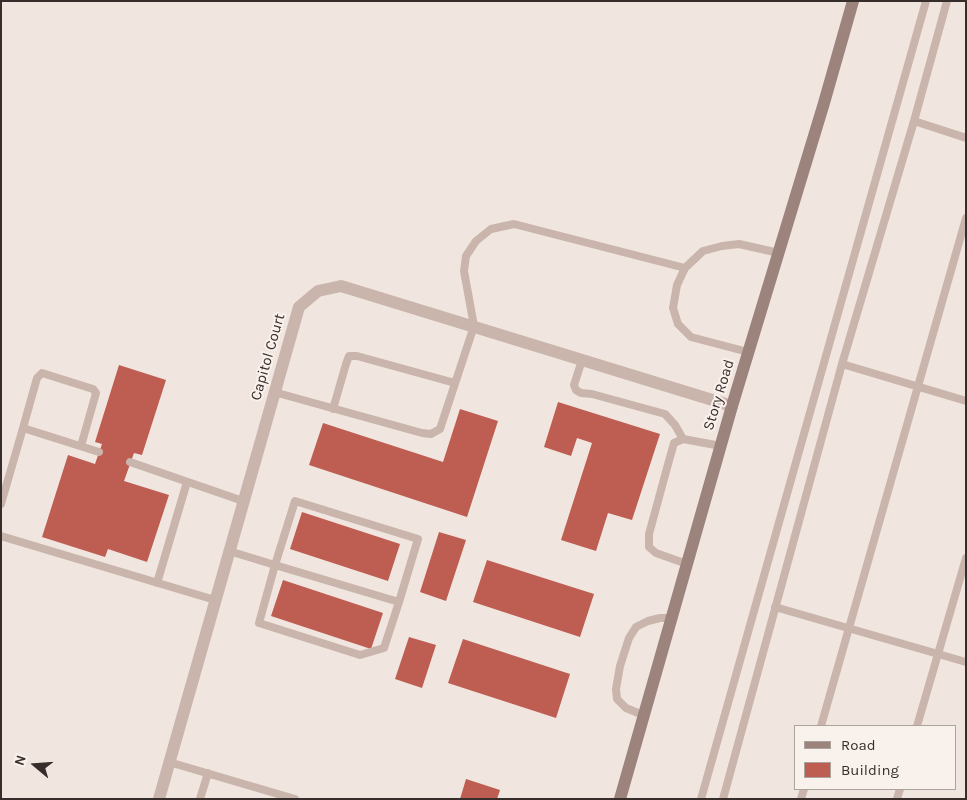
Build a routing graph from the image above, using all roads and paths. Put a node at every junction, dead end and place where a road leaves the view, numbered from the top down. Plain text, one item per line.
1 (853, 1) edge
2 (926, 1) edge
3 (947, 1) edge
4 (914, 120) junction
5 (966, 138) edge
6 (966, 218) edge
7 (779, 253) junction
8 (685, 268) junction
9 (474, 326) junction
10 (748, 352) junction
11 (582, 360) junction
12 (842, 364) junction
13 (455, 383) junction
14 (918, 387) junction
15 (274, 392) junction
16 (966, 401) edge
17 (732, 406) junction
18 (333, 408) junction
19 (23, 428) junction
20 (683, 439) junction
21 (81, 446) junction
22 (720, 446) junction
23 (99, 452) dead end
24 (130, 462) dead end
25 (188, 482) junction
26 (243, 501) junction
27 (1, 504) edge
28 (1, 536) edge
29 (229, 551) junction
30 (966, 558) edge
31 (275, 564) junction
32 (687, 564) junction
33 (157, 583) junction
34 (215, 600) junction
35 (399, 602) junction
36 (776, 607) junction
37 (671, 618) junction
38 (849, 628) junction
39 (938, 654) junction
40 (966, 662) edge
41 (643, 715) junction
42 (822, 725) edge
43 (918, 725) edge
44 (169, 762) junction
45 (208, 773) junction
46 (159, 799) edge
47 (200, 799) edge
48 (296, 799) edge
49 (620, 799) edge
50 (700, 799) edge
51 (723, 799) edge

1 - 7 street, Story Road
2 - 50 lane
3 - 4 lane
4 - 5 lane
4 - 12 lane
6 - 14 lane
7 - 8 lane
7 - 10 street, Story Road
8 - 9 lane
8 - 10 lane
9 - 11 street, Capitol Court
9 - 13 lane
9 - 15 street, Capitol Court
10 - 17 street, Story Road
11 - 17 street, Capitol Court
11 - 20 lane
12 - 14 lane
12 - 36 lane
13 - 18 lane
13 - 18 lane
14 - 16 lane
14 - 38 lane
15 - 18 lane
15 - 26 street, Capitol Court
17 - 22 street, Story Road
19 - 21 lane
19 - 21 lane
19 - 27 lane
20 - 22 lane
20 - 32 lane
21 - 23 lane
22 - 32 street, Story Road
24 - 25 lane
25 - 26 lane
25 - 33 lane
26 - 29 street, Capitol Court
28 - 33 lane
29 - 31 lane
29 - 34 street, Capitol Court
30 - 39 lane
31 - 35 lane
31 - 35 lane
31 - 35 lane
32 - 37 street, Story Road
33 - 34 lane
34 - 44 street, Capitol Court
36 - 38 lane
36 - 51 lane
37 - 41 street, Story Road
37 - 41 lane
38 - 39 lane
38 - 42 lane
39 - 40 lane
39 - 43 lane
41 - 49 street, Story Road
44 - 45 lane
44 - 46 street, Capitol Court
45 - 47 lane
45 - 48 lane

